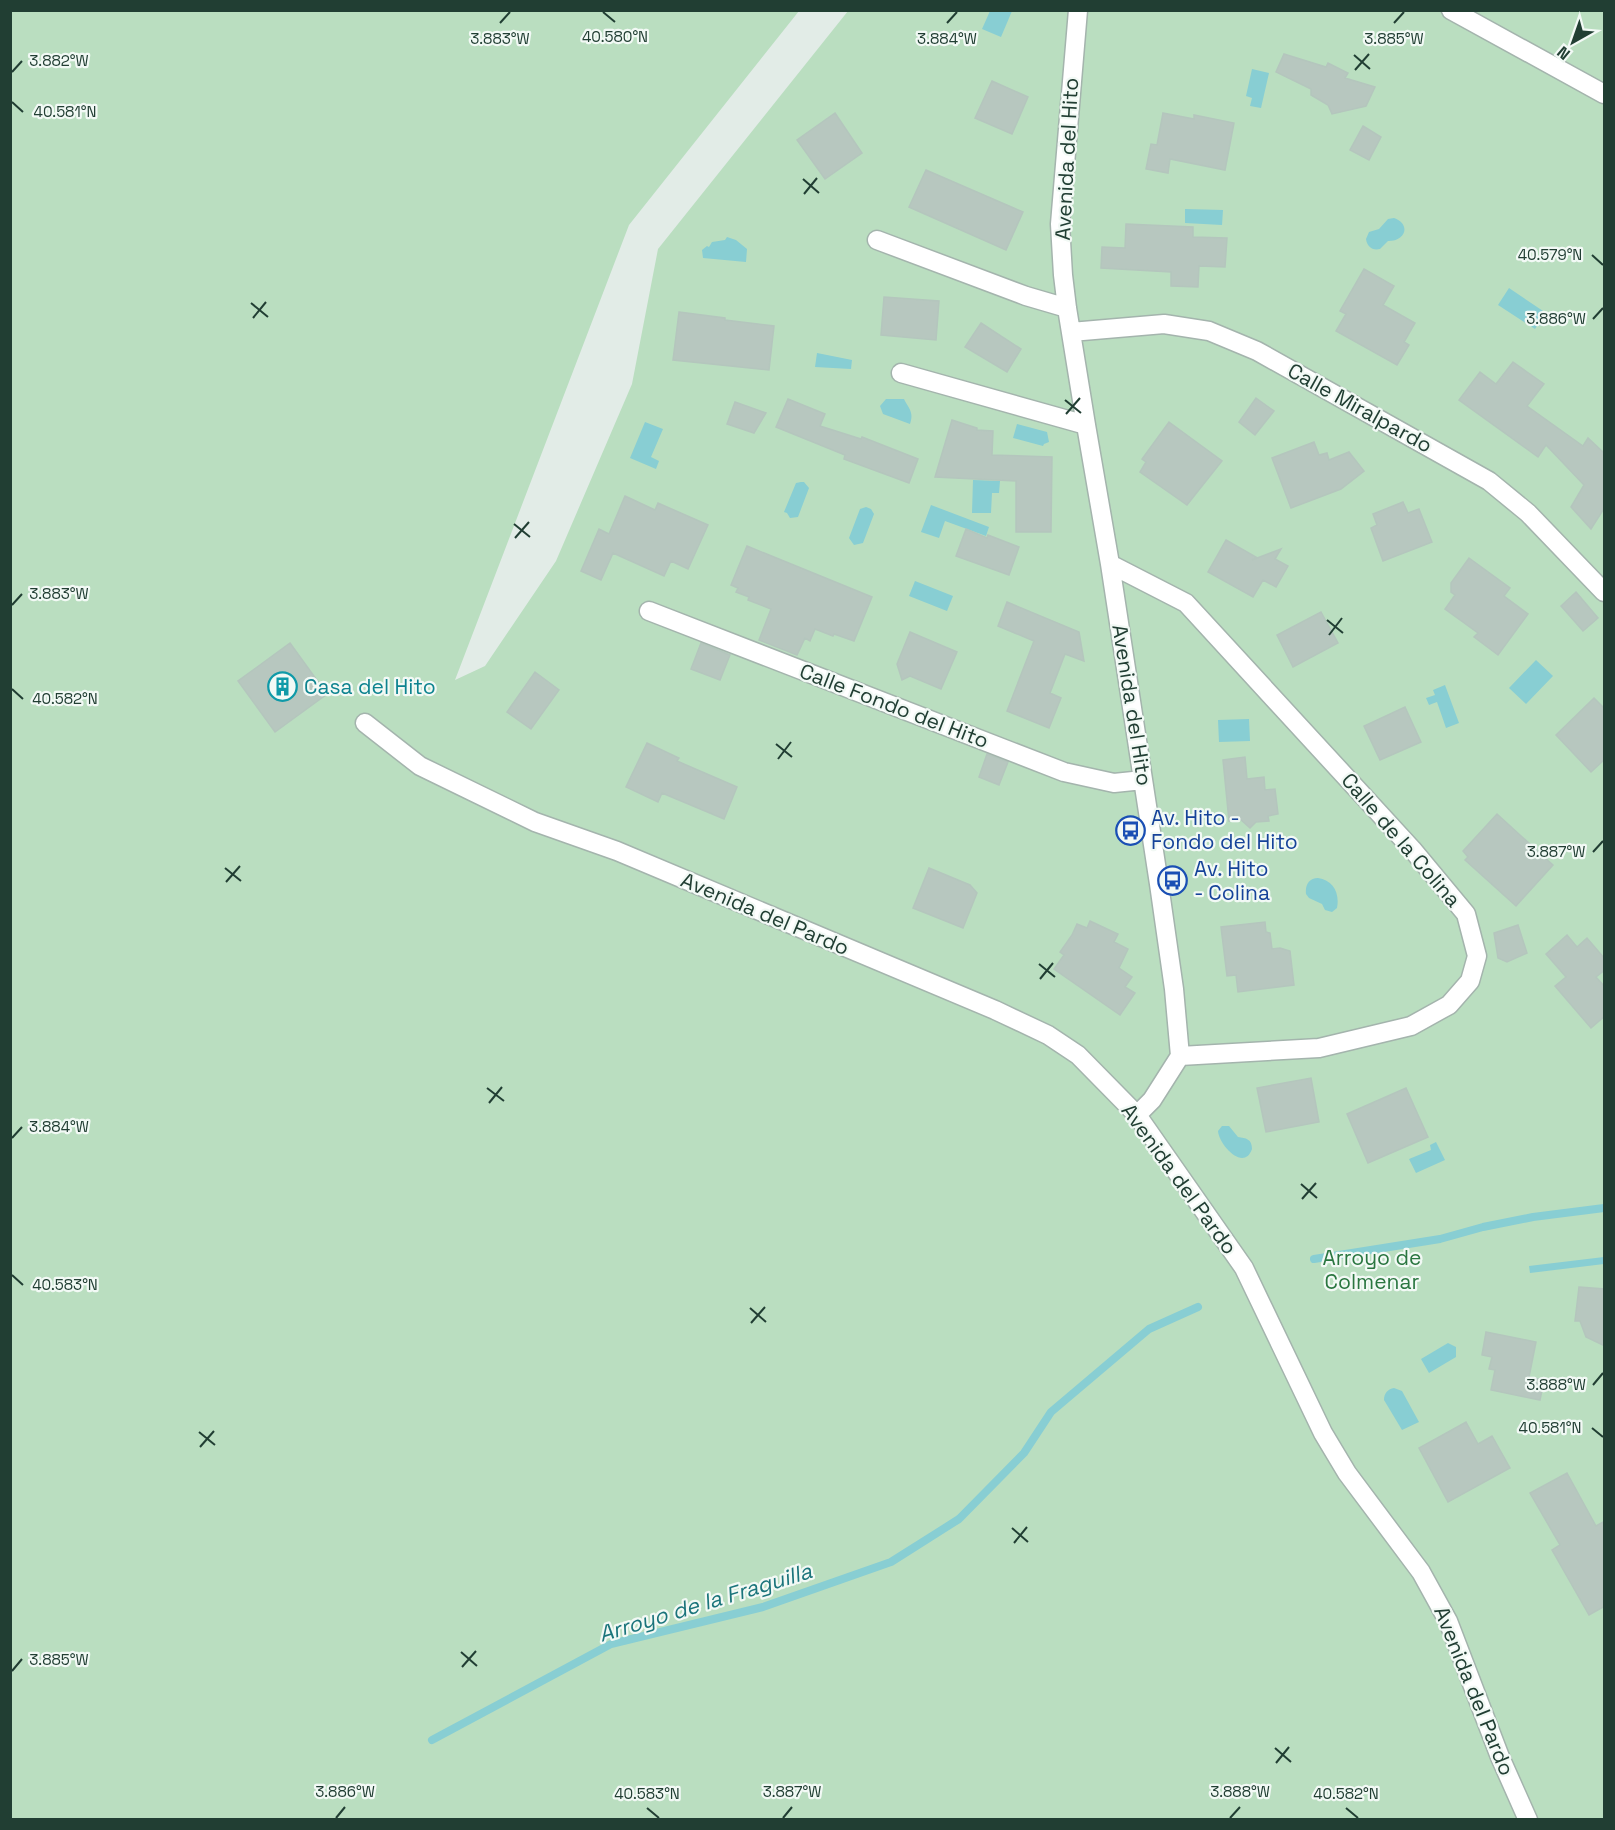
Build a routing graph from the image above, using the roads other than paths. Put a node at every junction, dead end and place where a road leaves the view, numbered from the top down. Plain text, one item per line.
1 (1078, 10) edge
2 (1451, 10) edge
3 (1605, 94) edge
4 (877, 240) dead end
5 (1066, 308) junction
6 (1071, 332) junction
7 (901, 373) dead end
8 (1086, 425) junction
9 (1110, 564) junction
10 (1605, 592) edge
11 (649, 611) dead end
12 (365, 723) dead end
13 (1143, 780) junction
14 (1180, 1056) junction
15 (1137, 1115) junction
16 (1528, 1820) edge

1 - 5 street, Avenida del Hito
2 - 3 street
4 - 5 street
5 - 6 street, Avenida del Hito
6 - 8 street, Avenida del Hito
6 - 10 street, Calle Miralpardo
7 - 8 street
8 - 9 street, Avenida del Hito
9 - 13 street, Avenida del Hito
9 - 14 street, Calle de la Colina
11 - 13 street, Calle Fondo del Hito
12 - 15 street, Avenida del Pardo
13 - 14 street, Avenida del Hito
14 - 15 street
15 - 16 street, Avenida del Pardo

